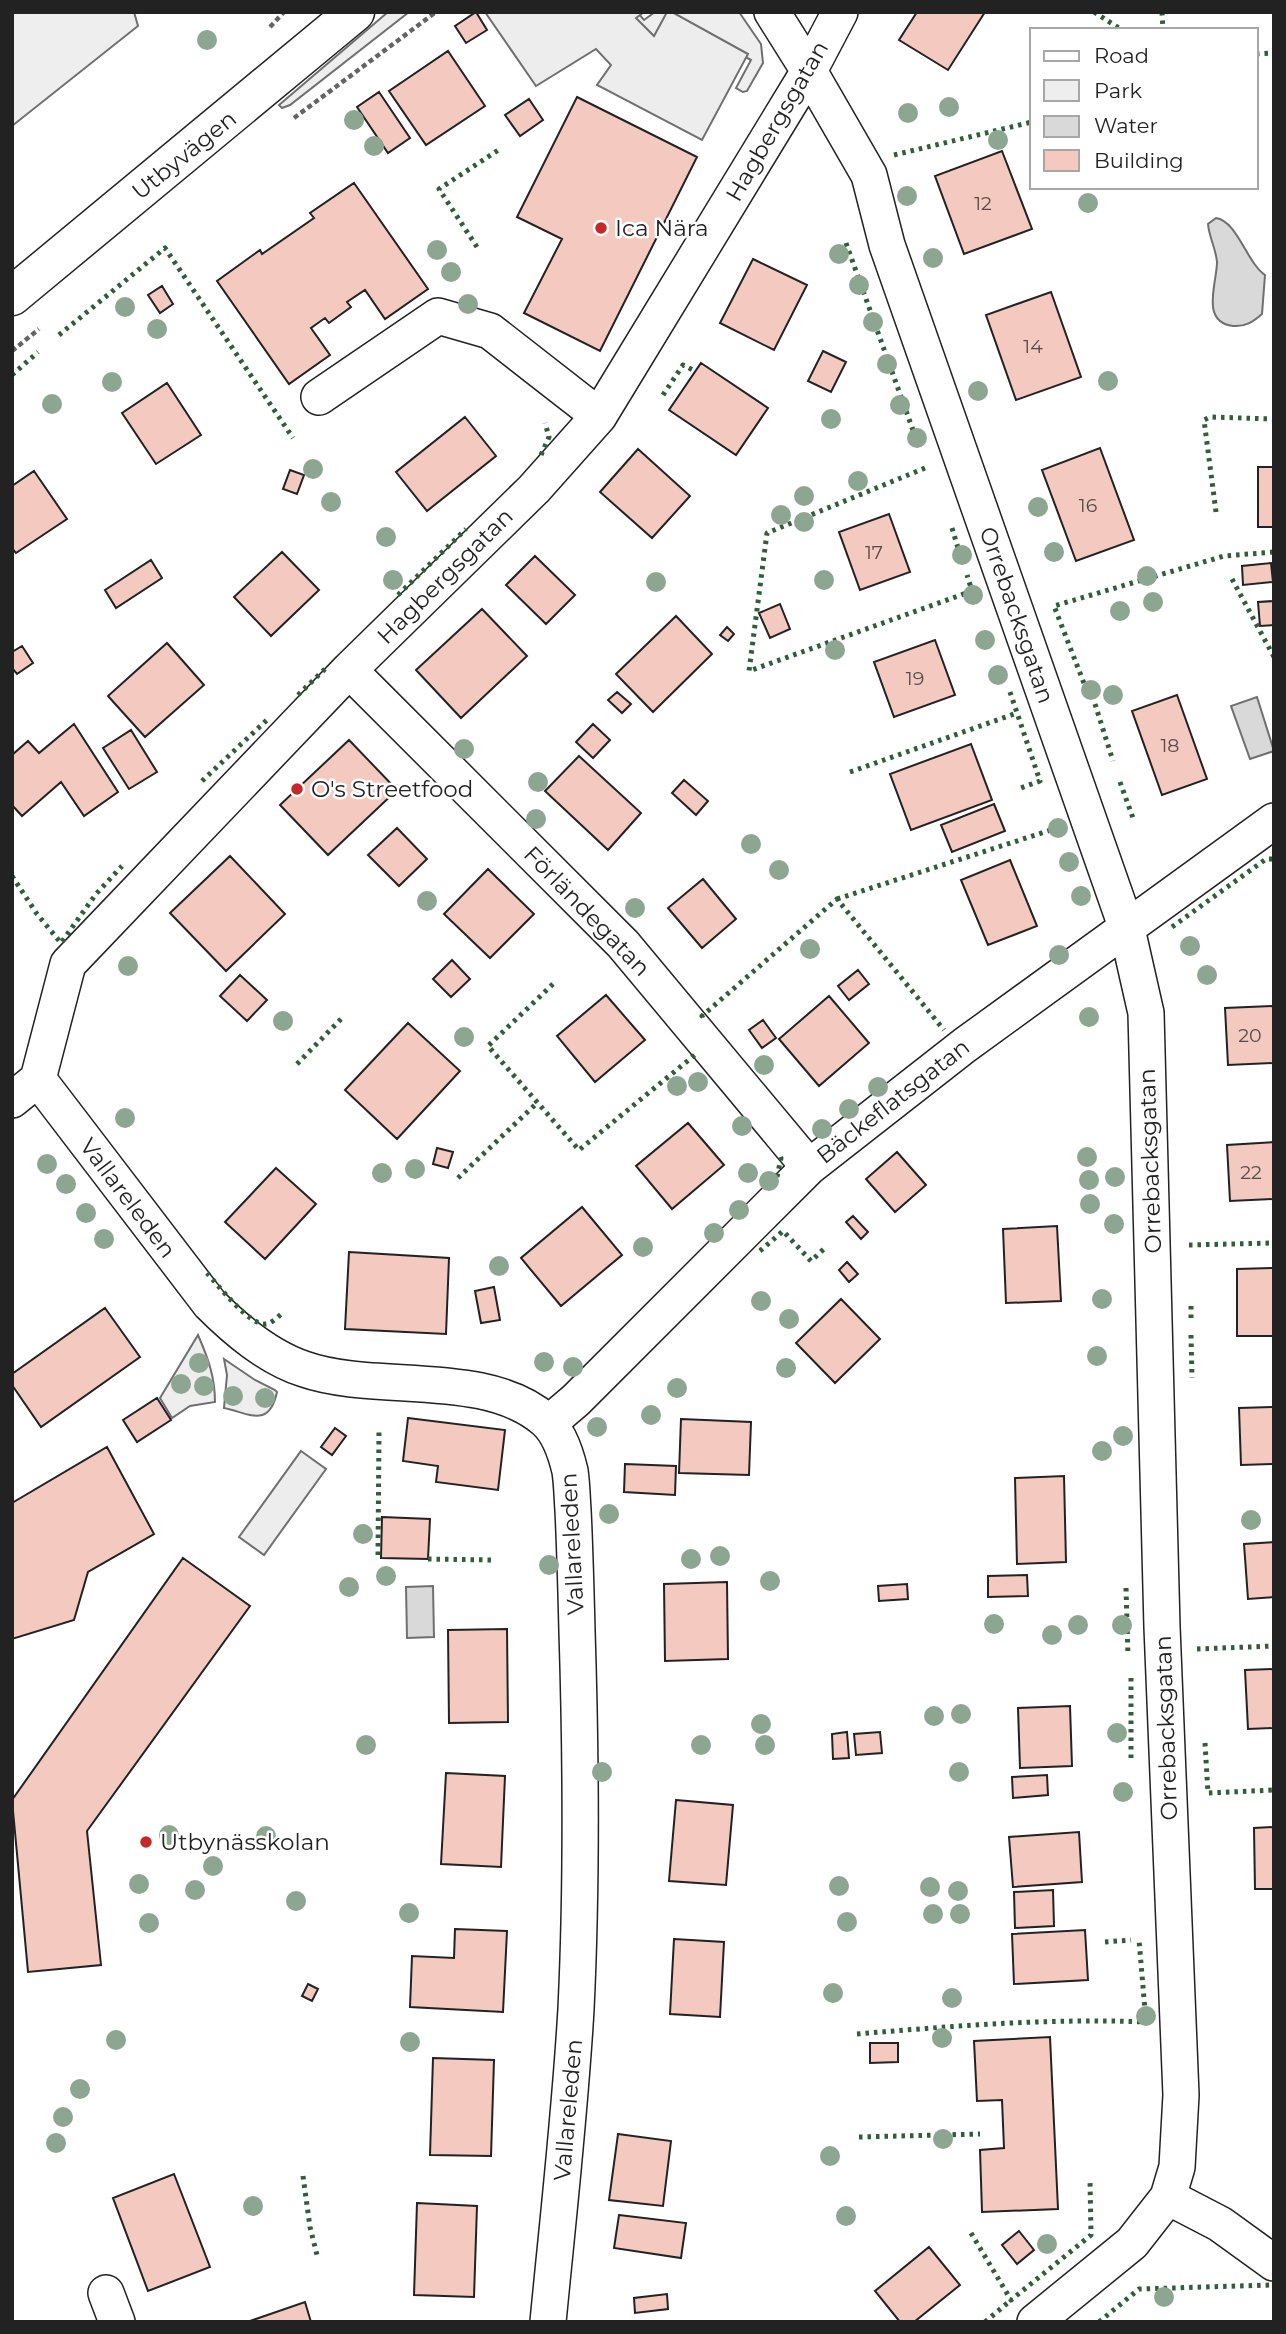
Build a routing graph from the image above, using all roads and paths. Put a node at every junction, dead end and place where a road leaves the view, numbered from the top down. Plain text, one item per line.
1 (355, 12) edge
2 (436, 12) edge
3 (772, 12) edge
4 (840, 12) edge
5 (809, 71) junction
6 (289, 122) dead end
7 (12, 296) edge
8 (44, 324) dead end
9 (12, 351) edge
10 (319, 397) dead end
11 (599, 416) junction
12 (349, 670) junction
13 (1274, 821) edge
14 (1128, 929) junction
15 (25, 1090) edge
16 (809, 1167) junction
17 (549, 1423) junction
18 (1168, 2197) junction
19 (1274, 2263) edge
20 (548, 2322) edge
21 (1035, 2322) edge

1 - 7 street, Utbyvägen
2 - 6 path
3 - 5 street, Orrebacksgatan
4 - 5 street, Hagbergsgatan
5 - 11 street, Hagbergsgatan
5 - 14 street, Orrebacksgatan
8 - 9 path
10 - 11 street
11 - 12 street, Hagbergsgatan
12 - 15 street, Hagbergsgatan
12 - 16 street, Förländegatan
13 - 14 street, Bäckeflatsgatan
14 - 16 street, Bäckeflatsgatan
14 - 18 street, Orrebacksgatan
15 - 17 street, Vallareleden
16 - 17 street, Bäckeflatsgatan
17 - 20 street, Vallareleden
18 - 19 street
18 - 21 street, Orrebacksgatan

